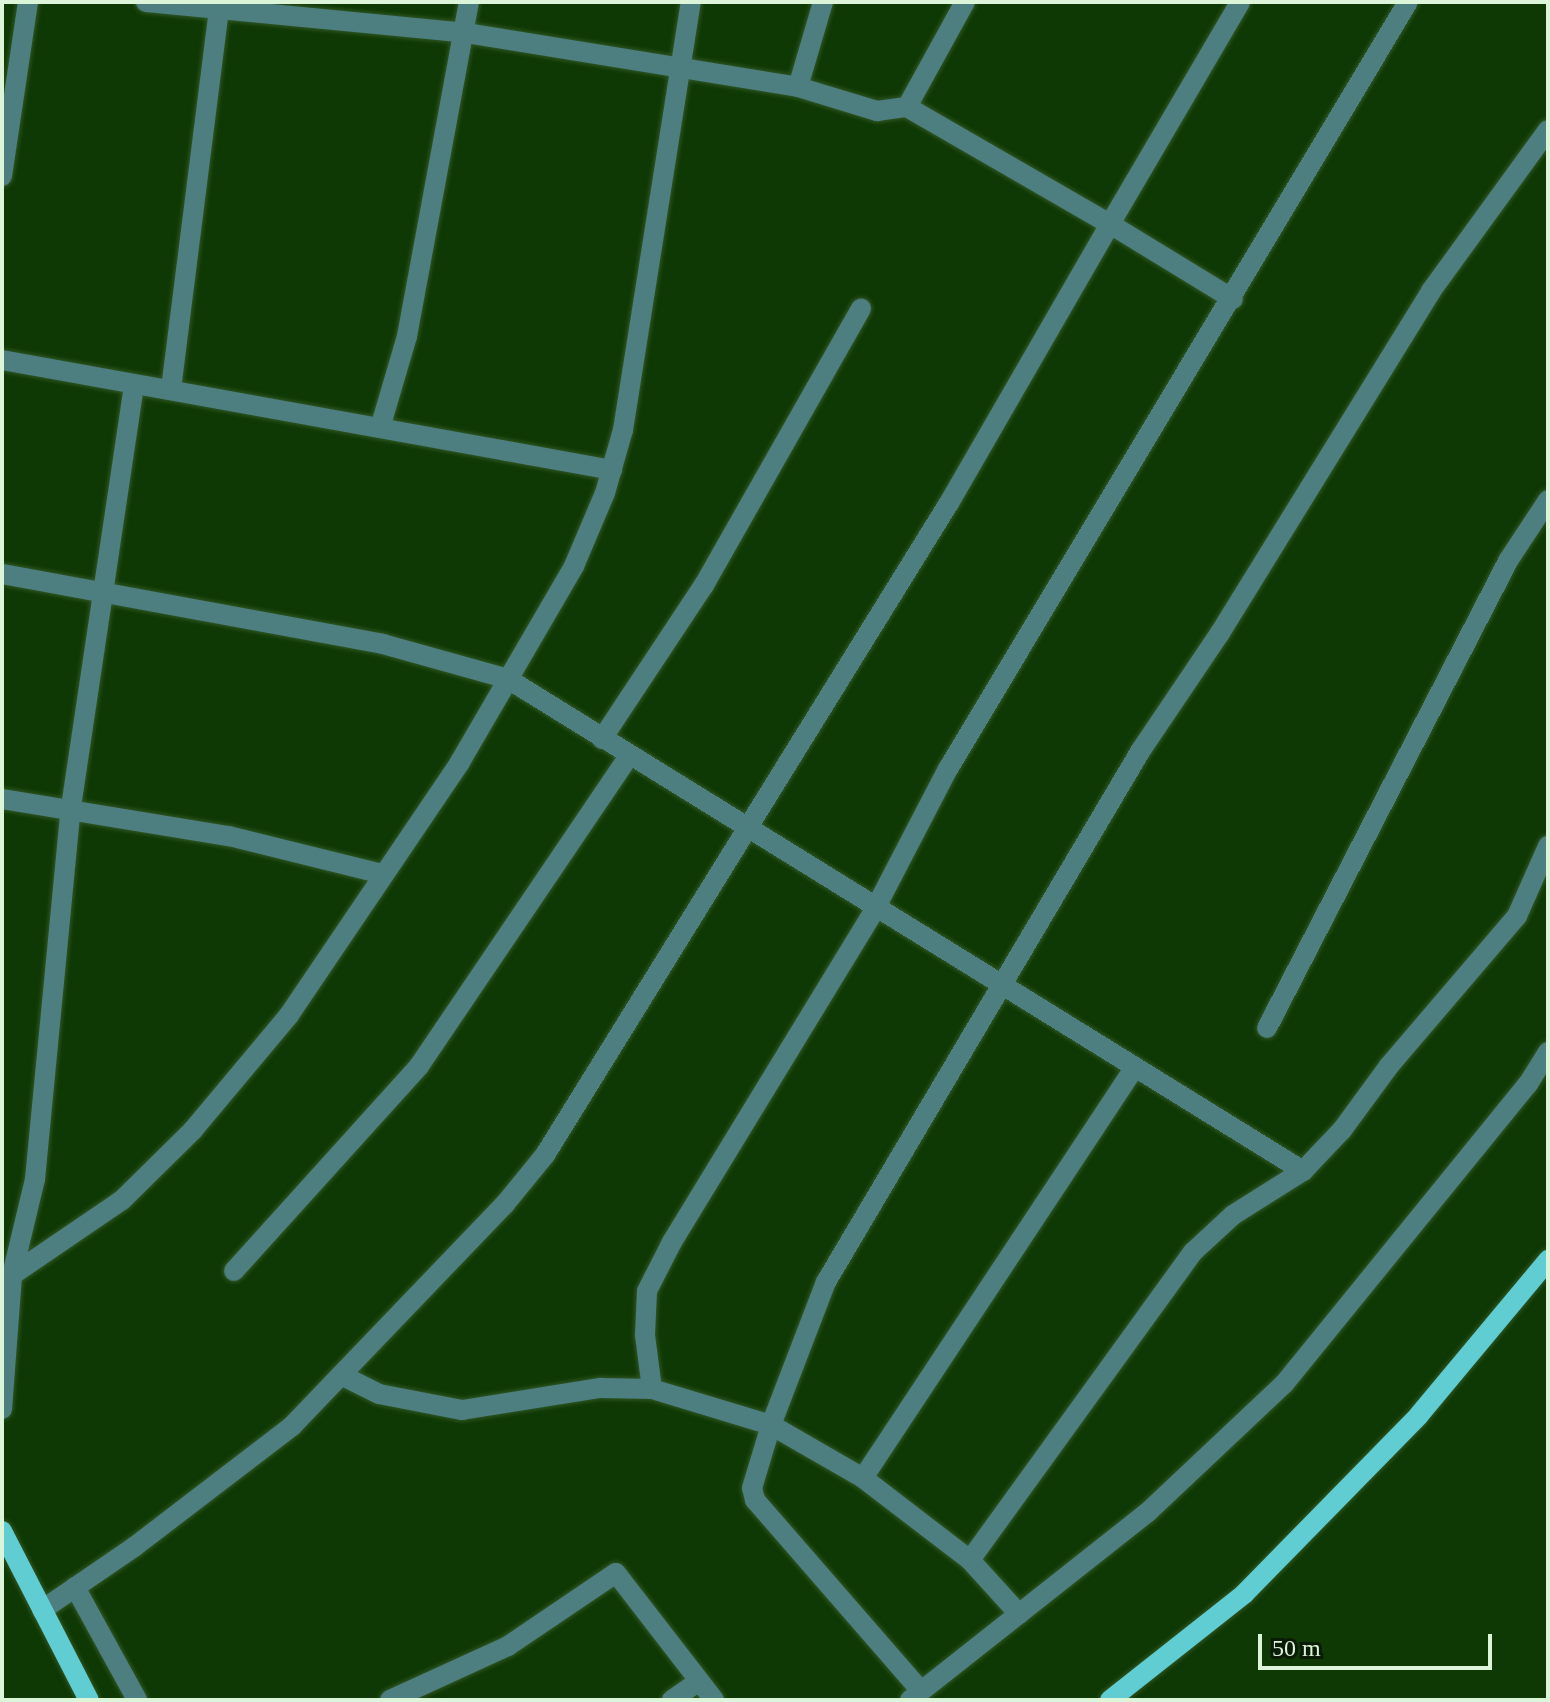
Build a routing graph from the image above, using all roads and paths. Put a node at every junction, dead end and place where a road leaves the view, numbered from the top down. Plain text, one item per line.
1 (28, 2) edge
2 (146, 2) edge
3 (469, 2) edge
4 (691, 2) edge
5 (823, 2) edge
6 (965, 2) edge
7 (1240, 2) edge
8 (1408, 2) edge
9 (218, 6) edge
10 (460, 32) junction
11 (684, 71) junction
12 (798, 87) junction
13 (907, 107) junction
14 (1548, 130) edge
15 (2, 176) edge
16 (1110, 224) junction
17 (1233, 299) junction
18 (861, 309) dead end
19 (2, 360) edge
20 (134, 385) junction
21 (171, 389) junction
22 (380, 428) junction
23 (612, 470) junction
24 (1548, 500) edge
25 (2, 574) edge
26 (99, 593) junction
27 (508, 679) junction
28 (602, 739) junction
29 (629, 756) junction
30 (2, 799) edge
31 (71, 807) junction
32 (748, 830) junction
33 (1548, 846) edge
34 (383, 874) junction
35 (875, 909) junction
36 (1001, 986) junction
37 (1267, 1028) dead end
38 (1548, 1052) edge
39 (1134, 1068) junction
40 (1303, 1171) junction
41 (1548, 1260) edge
42 (234, 1271) dead end
43 (12, 1275) junction
44 (341, 1375) junction
45 (652, 1389) junction
46 (2, 1409) edge
47 (771, 1425) junction
48 (863, 1478) junction
49 (2, 1531) edge
50 (970, 1560) junction
51 (75, 1587) junction
52 (42, 1610) junction
53 (1019, 1614) junction
54 (699, 1681) junction
55 (916, 1695) edge
56 (89, 1700) edge
57 (137, 1700) edge
58 (390, 1700) edge
59 (672, 1700) edge
60 (714, 1700) edge
61 (1110, 1700) edge

1 - 15 street
2 - 9 street
3 - 10 street
4 - 11 street
5 - 12 street
6 - 13 street
7 - 16 street
8 - 17 street
9 - 10 street
9 - 21 street
10 - 11 street
10 - 22 street
11 - 12 street
11 - 23 street
12 - 13 street
13 - 16 street
14 - 36 street
16 - 17 street
16 - 32 street
17 - 35 street
18 - 28 street
19 - 20 street
20 - 21 street
20 - 26 street
21 - 22 street
22 - 23 street
23 - 27 street
24 - 37 street
25 - 26 street
26 - 27 street
26 - 31 street
27 - 28 street
27 - 34 street
28 - 29 street
29 - 32 street
29 - 42 street
30 - 31 street
31 - 34 street
31 - 43 street
32 - 35 street
32 - 44 street
33 - 40 street
34 - 43 street
35 - 36 street
35 - 45 street
36 - 39 street
36 - 47 street
38 - 53 street
39 - 40 street
39 - 48 street
40 - 50 street
41 - 61 main road
43 - 46 street
44 - 45 street
44 - 51 street
45 - 47 street
47 - 48 street
47 - 55 street
48 - 50 street
49 - 52 main road
50 - 53 street
51 - 52 street
51 - 57 street
52 - 56 main road
53 - 55 street
54 - 58 street
54 - 59 street
54 - 60 street

